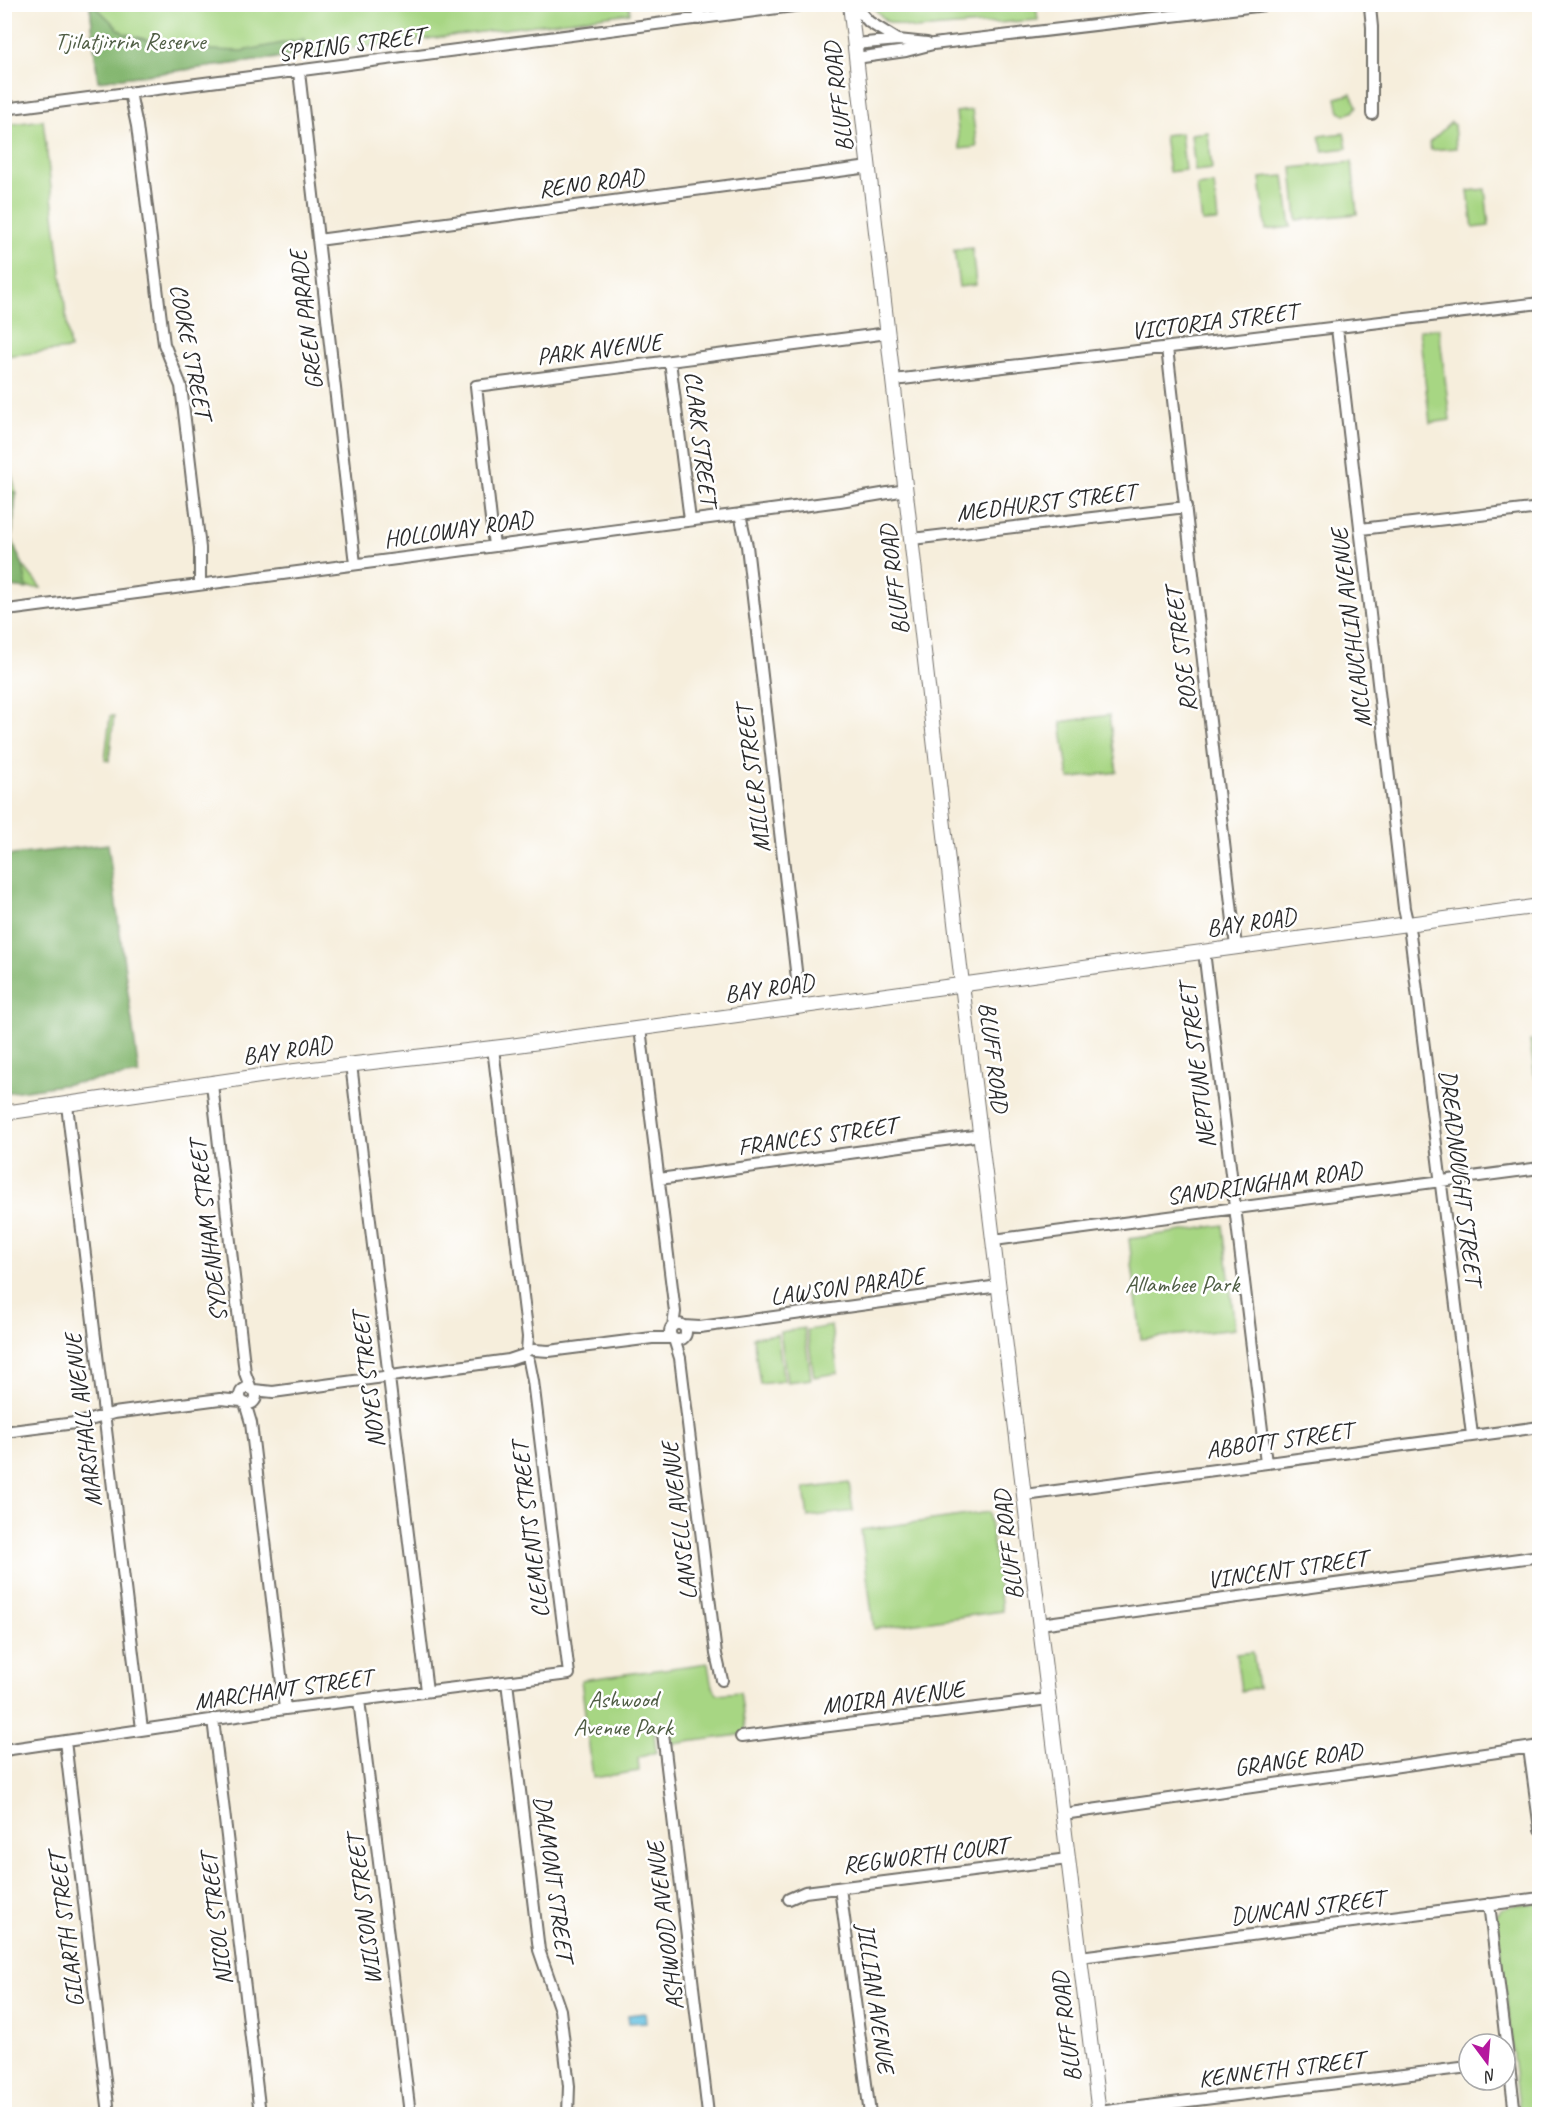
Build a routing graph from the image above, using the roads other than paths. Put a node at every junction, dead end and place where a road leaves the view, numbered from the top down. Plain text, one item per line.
1 (698, 4) edge
2 (809, 4) edge
3 (851, 4) edge
4 (1274, 4) edge
5 (1370, 7) dead end
6 (699, 19) junction
7 (898, 40) junction
8 (855, 44) junction
9 (933, 44) junction
10 (856, 58) junction
11 (298, 72) junction
12 (133, 93) junction
13 (4, 109) edge
14 (1372, 114) dead end
15 (869, 167) junction
16 (318, 240) junction
17 (1539, 303) edge
18 (1337, 328) junction
19 (888, 333) junction
20 (1167, 348) junction
21 (670, 361) junction
22 (894, 380) junction
23 (906, 490) junction
24 (1186, 507) junction
25 (1539, 508) edge
26 (743, 513) junction
27 (690, 520) junction
28 (1361, 529) junction
29 (912, 539) junction
30 (494, 546) junction
31 (355, 564) junction
32 (204, 584) junction
33 (15, 609) dead end
34 (1539, 906) edge
35 (1407, 924) junction
36 (1236, 947) junction
37 (1204, 951) junction
38 (962, 984) junction
39 (798, 1007) junction
40 (640, 1028) junction
41 (493, 1048) junction
42 (351, 1064) junction
43 (212, 1084) junction
44 (67, 1105) junction
45 (4, 1113) edge
46 (981, 1135) junction
47 (1539, 1168) edge
48 (659, 1179) junction
49 (1440, 1181) junction
50 (1235, 1208) junction
51 (994, 1240) junction
52 (999, 1286) junction
53 (677, 1332) junction
54 (530, 1356) junction
55 (388, 1376) junction
56 (248, 1396) junction
57 (103, 1416) junction
58 (1539, 1426) edge
59 (4, 1432) edge
60 (1472, 1435) junction
61 (1266, 1462) junction
62 (1025, 1495) junction
63 (1539, 1556) edge
64 (1040, 1624) junction
65 (569, 1674) joint
66 (722, 1680) dead end
67 (507, 1682) junction
68 (427, 1691) junction
69 (359, 1700) junction
70 (1049, 1700) junction
71 (285, 1709) junction
72 (213, 1719) junction
73 (142, 1729) junction
74 (663, 1733) dead end
75 (741, 1737) dead end
76 (65, 1741) junction
77 (1534, 1747) edge
78 (4, 1750) edge
79 (1063, 1814) junction
80 (1539, 1829) edge
81 (1068, 1858) junction
82 (840, 1888) junction
83 (1539, 1898) edge
84 (789, 1899) dead end
85 (1489, 1904) junction
86 (1080, 1957) junction
87 (1503, 2032) edge
88 (1457, 2068) edge
89 (1511, 2092) edge
90 (1099, 2113) edge
91 (109, 2115) edge
92 (260, 2115) edge
93 (410, 2115) edge
94 (568, 2115) edge
95 (708, 2115) edge
96 (870, 2115) edge
97 (1515, 2115) edge

1 - 6 street
2 - 6 street, SPRING STREET
3 - 7 street
3 - 8 main road, BLUFF ROAD
4 - 9 street
5 - 14 street
6 - 11 street, SPRING STREET
7 - 8 street
7 - 9 street
8 - 10 main road, BLUFF ROAD
9 - 10 street
10 - 15 main road, BLUFF ROAD
11 - 12 street, SPRING STREET
11 - 16 street, GREEN PARADE
12 - 13 street, SPRING STREET
12 - 32 street, COOKE STREET
15 - 16 street, RENO ROAD
15 - 19 main road, BLUFF ROAD
16 - 31 street, GREEN PARADE
17 - 18 street, VICTORIA STREET
18 - 20 street, VICTORIA STREET
18 - 28 street, MCLAUCHLIN AVENUE
19 - 21 street, PARK AVENUE
19 - 22 main road, BLUFF ROAD
20 - 22 street, VICTORIA STREET
20 - 24 street, ROSE STREET
21 - 27 street, CLARK STREET
21 - 30 street, PARK AVENUE
22 - 23 main road, BLUFF ROAD
23 - 26 street, HOLLOWAY ROAD
23 - 29 main road, BLUFF ROAD
24 - 29 street, MEDHURST STREET
24 - 36 street, ROSE STREET
25 - 28 street
26 - 27 street, HOLLOWAY ROAD
26 - 39 street, MILLER STREET
27 - 30 street, HOLLOWAY ROAD
28 - 35 street, MCLAUCHLIN AVENUE
29 - 38 main road, BLUFF ROAD
30 - 31 street, HOLLOWAY ROAD
31 - 32 street, HOLLOWAY ROAD
32 - 33 street, HOLLOWAY ROAD
34 - 35 main road, BAY ROAD
35 - 36 main road, BAY ROAD
35 - 49 street, DREADNOUGHT STREET
36 - 37 main road, BAY ROAD
37 - 38 main road, BAY ROAD
37 - 50 street, NEPTUNE STREET
38 - 39 main road, BAY ROAD
38 - 46 main road, BLUFF ROAD
39 - 40 main road, BAY ROAD
40 - 41 main road, BAY ROAD
40 - 48 street, LANSELL AVENUE
41 - 42 main road, BAY ROAD
41 - 54 street, CLEMENTS STREET
42 - 43 main road, BAY ROAD
42 - 55 street, NOYES STREET
43 - 44 main road, BAY ROAD
43 - 56 street, SYDENHAM STREET
44 - 45 main road, BAY ROAD
44 - 57 street, MARSHALL AVENUE
46 - 48 street, FRANCES STREET
46 - 51 main road, BLUFF ROAD
47 - 49 street, SANDRINGHAM ROAD
48 - 53 street, LANSELL AVENUE
49 - 50 street, SANDRINGHAM ROAD
49 - 60 street, DREADNOUGHT STREET
50 - 51 street, SANDRINGHAM ROAD
50 - 61 street, NEPTUNE STREET
51 - 52 main road, BLUFF ROAD
52 - 53 street, LAWSON PARADE
52 - 62 main road, BLUFF ROAD
53 - 54 street, LAWSON PARADE
53 - 66 street, LANSELL AVENUE
54 - 55 street, LAWSON PARADE
54 - 65 street, CLEMENTS STREET
55 - 56 street, LAWSON PARADE
55 - 68 street, NOYES STREET
56 - 57 street, LAWSON PARADE
56 - 71 street, SYDENHAM STREET
57 - 59 street, LAWSON PARADE
57 - 73 street, MARSHALL AVENUE
58 - 60 street, ABBOTT STREET
60 - 61 street, ABBOTT STREET
61 - 62 street, ABBOTT STREET
62 - 64 main road, BLUFF ROAD
63 - 64 street, VINCENT STREET
64 - 70 main road, BLUFF ROAD
65 - 67 street, MARCHANT STREET
67 - 68 street, MARCHANT STREET
67 - 94 street, DALMONT STREET
68 - 69 street, MARCHANT STREET
69 - 71 street, MARCHANT STREET
69 - 93 street, WILSON STREET
70 - 75 street, MOIRA AVENUE
70 - 79 main road, BLUFF ROAD
71 - 72 street, MARCHANT STREET
72 - 73 street, MARCHANT STREET
72 - 92 street, NICOL STREET
73 - 76 street, MARCHANT STREET
74 - 95 street, ASHWOOD AVENUE
76 - 78 street, MARCHANT STREET
76 - 91 street, GILARTH STREET
77 - 79 street, GRANGE ROAD
77 - 80 street
79 - 81 main road, BLUFF ROAD
81 - 82 street, REGWORTH COURT
81 - 86 main road, BLUFF ROAD
82 - 84 street, REGWORTH COURT
82 - 96 street, JILLIAN AVENUE
83 - 85 street, DUNCAN STREET
85 - 86 street, DUNCAN STREET
85 - 87 street
86 - 90 main road, BLUFF ROAD
88 - 90 street, KENNETH STREET
89 - 97 street

